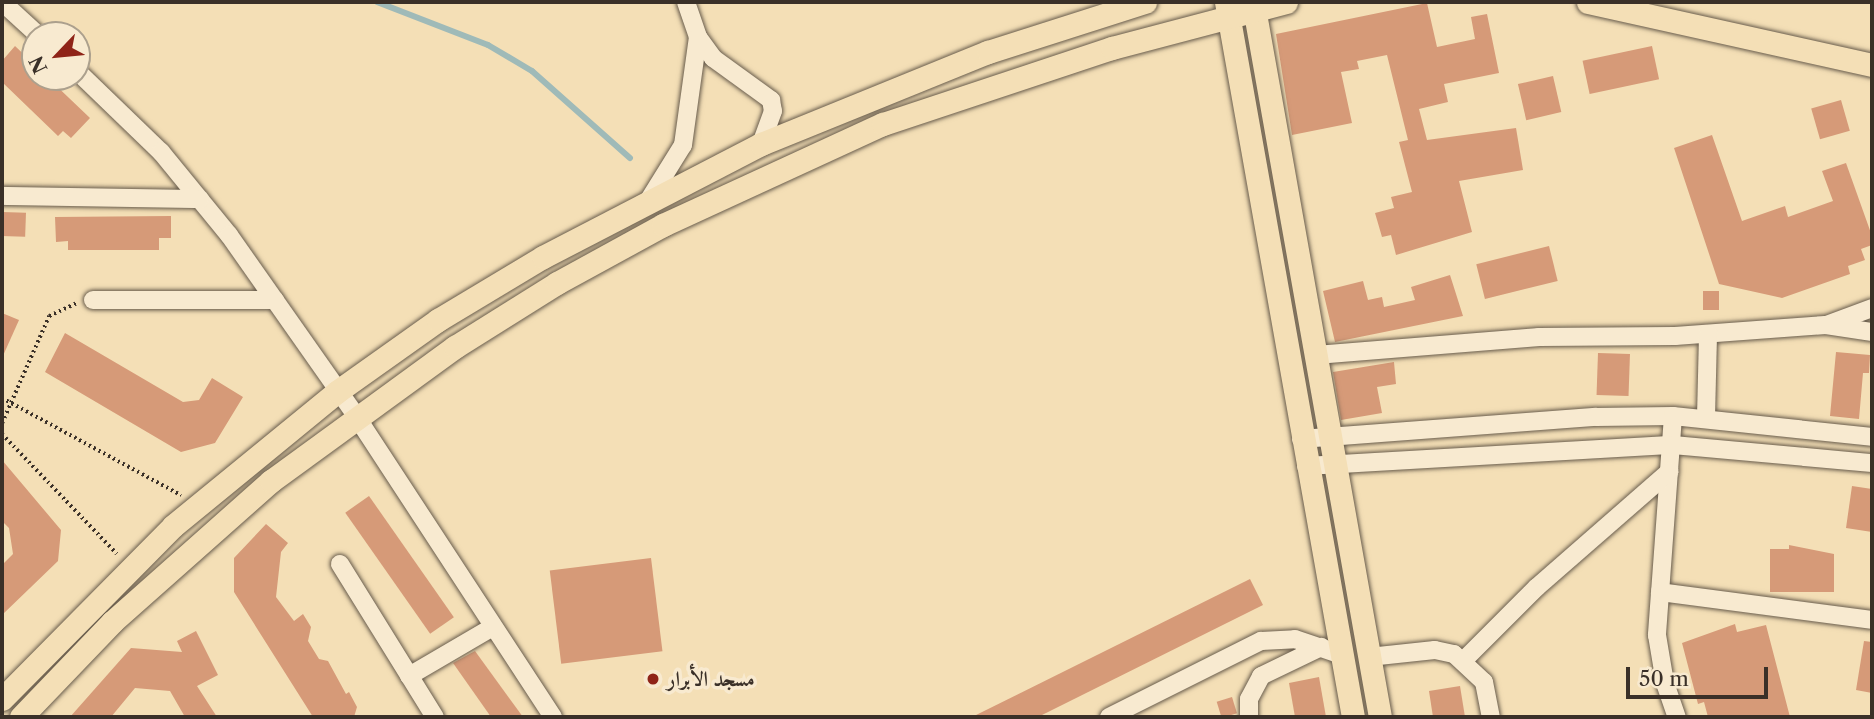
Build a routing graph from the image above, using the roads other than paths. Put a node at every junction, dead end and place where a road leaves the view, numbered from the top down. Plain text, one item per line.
1 (2, 2) edge
2 (686, 2) edge
3 (1144, 2) edge
4 (1286, 2) edge
5 (1588, 2) edge
6 (1254, 7) edge
7 (1228, 10) edge
8 (23, 21) edge
9 (698, 37) junction
10 (1872, 65) edge
11 (91, 84) edge
12 (761, 144) junction
13 (2, 196) edge
14 (650, 198) junction
15 (200, 199) junction
16 (93, 300) road end
17 (275, 300) junction
18 (1872, 308) edge
19 (1826, 325) junction
20 (1872, 332) edge
21 (1708, 334) junction
22 (1316, 355) junction
23 (338, 391) junction
24 (356, 416) junction
25 (1673, 416) junction
26 (1706, 418) junction
27 (1329, 436) junction
28 (1872, 437) edge
29 (1301, 439) junction
30 (1673, 445) junction
31 (1872, 463) edge
32 (1333, 464) junction
33 (1306, 466) junction
34 (1671, 471) junction
35 (340, 564) dead end
36 (1660, 592) junction
37 (1872, 620) edge
38 (493, 627) junction
39 (1331, 651) junction
40 (1369, 657) junction
41 (1464, 660) junction
42 (409, 676) junction
43 (2, 699) edge
44 (21, 717) edge
45 (435, 717) edge
46 (553, 717) edge
47 (1109, 717) edge
48 (1249, 717) edge
49 (1353, 717) edge
50 (1380, 717) edge
51 (1491, 717) edge
52 (1677, 717) edge

1 - 8 street
2 - 9 street
3 - 12 main road
4 - 6 main road
5 - 10 main road
6 - 7 main road
6 - 22 main road
7 - 24 main road
7 - 29 main road
9 - 12 street
9 - 14 street
11 - 15 street
12 - 14 main road
13 - 15 street
14 - 23 main road
15 - 17 street
16 - 17 street
17 - 23 street
18 - 19 street
19 - 20 street
19 - 21 street
21 - 22 street
21 - 26 street
22 - 27 main road
23 - 24 street
23 - 43 main road
24 - 38 street
24 - 44 main road
25 - 26 street
25 - 27 street
25 - 30 street
26 - 28 street
27 - 29 street
27 - 32 main road
29 - 33 main road
30 - 31 street
30 - 32 street
30 - 34 street
32 - 33 street
32 - 40 main road
33 - 39 main road
34 - 36 street
34 - 41 street
35 - 42 street
36 - 37 street
36 - 52 street
38 - 42 street
38 - 46 street
39 - 47 street
39 - 48 street
39 - 49 main road
40 - 41 street
40 - 50 main road
41 - 51 street
42 - 45 street

